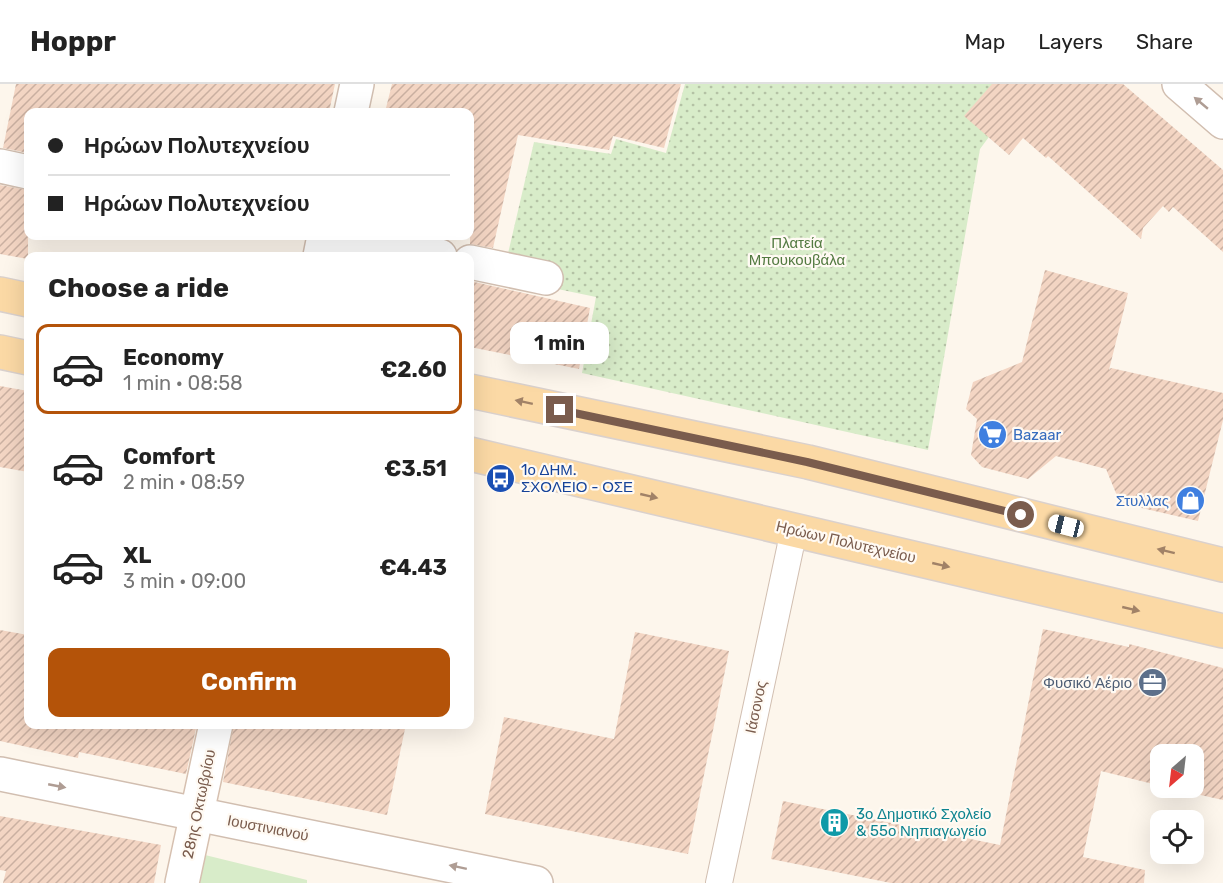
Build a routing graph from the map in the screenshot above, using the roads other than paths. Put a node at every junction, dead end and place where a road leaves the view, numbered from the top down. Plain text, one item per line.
1 (357, 84) edge
2 (1179, 84) edge
3 (352, 108) edge
4 (1223, 122) edge
5 (0, 166) edge
6 (24, 171) edge
7 (356, 240) edge
8 (419, 252) edge
9 (474, 263) edge
10 (546, 278) dead end
11 (0, 294) edge
12 (24, 299) edge
13 (0, 352) edge
14 (24, 357) edge
15 (474, 392) edge
16 (474, 455) edge
17 (794, 530) junction
18 (1223, 565) edge
19 (1223, 631) edge
20 (215, 729) edge
21 (0, 774) edge
22 (197, 814) junction
23 (182, 883) edge
24 (536, 883) edge
25 (719, 883) edge

1 - 3 street
4 -> 2 street
5 - 6 street
7 - 8 street
9 - 10 street
11 - 12 main road
13 - 14 main road
18 -> 15 main road
16 -> 17 main road, Ηρώων Πολυτεχνείου
17 -> 19 main road, Ηρώων Πολυτεχνείου
17 - 25 street, Ιάσονος
20 - 22 street, 28ης Οκτωβρίου
21 -> 22 street, Ιουστινιανού
22 - 23 street, 28ης Οκτωβρίου
24 -> 22 street, Ιουστινιανού

